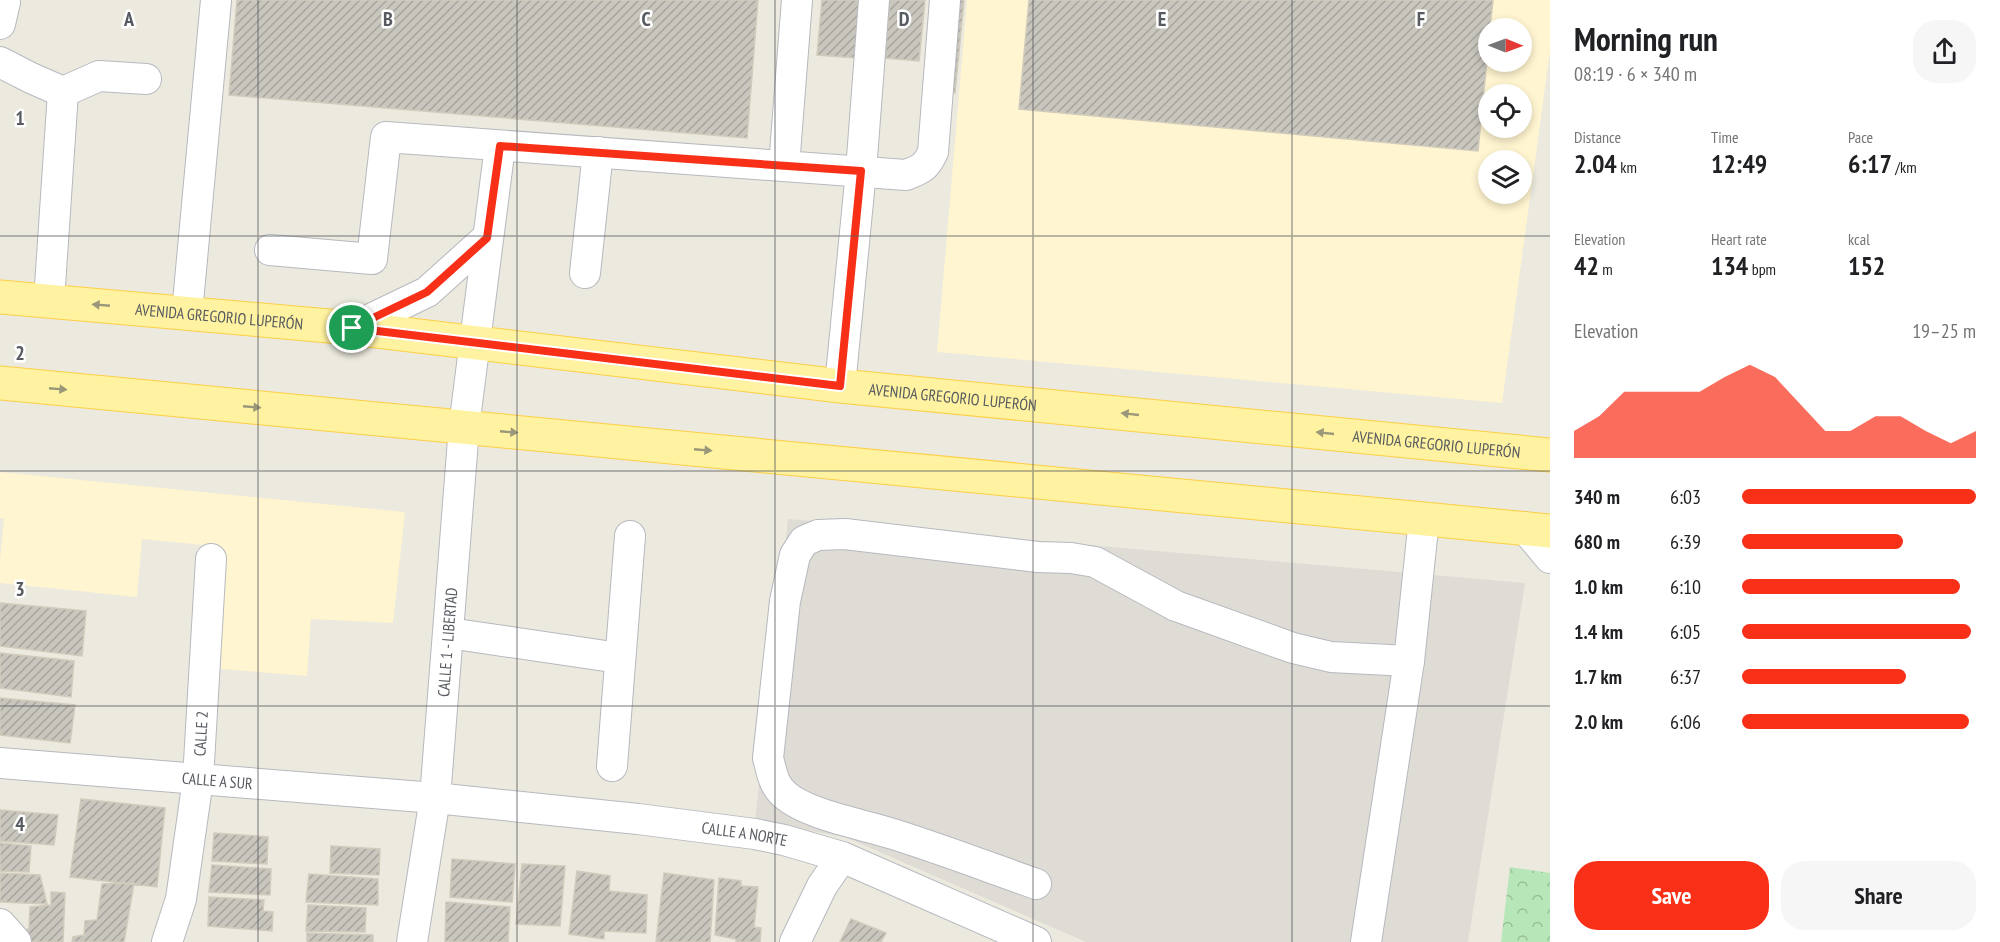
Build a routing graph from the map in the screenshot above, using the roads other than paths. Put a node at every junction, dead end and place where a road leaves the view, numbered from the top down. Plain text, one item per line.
1 (216, 0) edge
2 (797, 0) edge
3 (874, 0) edge
4 (945, 0) edge
5 (0, 62) edge
6 (146, 79) dead end
7 (63, 92) junction
8 (500, 146) junction
9 (598, 152) junction
10 (784, 166) junction
11 (861, 171) junction
12 (487, 238) junction
13 (270, 250) dead end
14 (585, 273) dead end
15 (0, 297) edge
16 (49, 301) junction
17 (187, 313) junction
18 (352, 328) junction
19 (476, 343) junction
20 (0, 383) edge
21 (840, 386) junction
22 (464, 428) junction
23 (1550, 455) edge
24 (1424, 519) junction
25 (1537, 529) edge
26 (630, 536) dead end
27 (1550, 558) edge
28 (211, 559) dead end
29 (449, 633) junction
30 (619, 658) junction
31 (1409, 661) junction
32 (0, 763) edge
33 (612, 766) dead end
34 (198, 779) junction
35 (435, 798) junction
36 (842, 857) junction
37 (1036, 884) dead end
38 (0, 924) edge
39 (16, 942) edge
40 (167, 942) edge
41 (412, 942) edge
42 (795, 942) edge
43 (1036, 942) edge
44 (1366, 942) edge

1 - 17 street
2 - 10 street
3 - 11 street
4 - 11 street
5 - 7 street
6 - 7 street
7 - 16 street
8 - 9 street
8 - 12 street, CALLE 1 - LIBERTAD
8 - 13 street
9 - 10 street
9 - 14 street
10 - 11 street
11 - 21 street
12 - 18 street
12 - 19 street, CALLE 1 - LIBERTAD
15 - 16 main road, AVENIDA GREGORIO LUPERÓN
17 -> 16 main road, AVENIDA GREGORIO LUPERÓN
17 - 18 main road, AVENIDA GREGORIO LUPERÓN
18 - 19 main road, AVENIDA GREGORIO LUPERÓN
19 - 21 main road, AVENIDA GREGORIO LUPERÓN
19 - 22 street, CALLE 1 - LIBERTAD
20 -> 22 main road
23 -> 21 main road, AVENIDA GREGORIO LUPERÓN
22 -> 24 main road
22 - 29 street, CALLE 1 - LIBERTAD
24 - 25 main road
24 - 31 street
25 - 27 street
26 - 30 street
28 - 34 street, CALLE 2
29 - 30 street
29 - 35 street, CALLE 1 - LIBERTAD
30 - 33 street
31 - 37 street
31 - 44 street
32 - 34 street, CALLE A SUR
34 - 35 street, CALLE A SUR
34 - 40 street, CALLE 2
35 - 36 street, CALLE A NORTE
35 - 41 street, CALLE 1 - LIBERTAD
36 - 42 street
36 - 43 street, CALLE A NORTE
38 - 39 street

